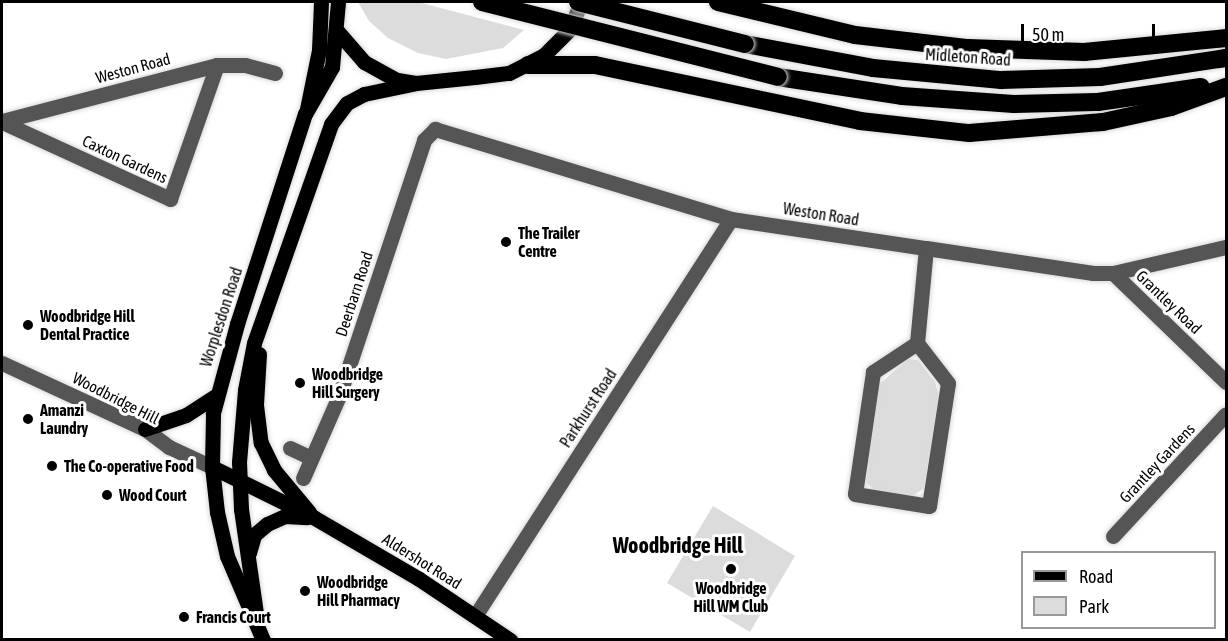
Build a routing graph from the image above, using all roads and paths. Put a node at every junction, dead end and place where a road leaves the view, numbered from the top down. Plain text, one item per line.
1 (321, 2) edge
2 (338, 2) edge
3 (482, 2) edge
4 (579, 2) edge
5 (718, 2) edge
6 (338, 32) junction
7 (1227, 38) edge
8 (1227, 58) edge
9 (217, 65) junction
10 (528, 65) junction
11 (275, 73) dead end
12 (1227, 82) edge
13 (416, 83) junction
14 (1227, 87) edge
15 (305, 114) junction
16 (2, 122) edge
17 (424, 140) joint
18 (731, 219) junction
19 (1227, 247) edge
20 (926, 248) junction
21 (1113, 273) junction
22 (258, 330) junction
23 (917, 343) junction
24 (2, 363) edge
25 (1227, 382) edge
26 (215, 396) junction
27 (1227, 414) edge
28 (145, 429) junction
29 (291, 448) dead end
30 (312, 458) junction
31 (212, 468) junction
32 (303, 478) dead end
33 (239, 481) junction
34 (313, 517) junction
35 (1113, 536) dead end
36 (248, 558) junction
37 (475, 616) junction
38 (256, 619) junction
39 (263, 639) edge
40 (510, 639) edge

1 - 15 main road
2 - 6 main road, Worplesdon Road
3 - 12 highway, bridge
4 - 8 highway, Midleton Road, bridge
4 - 10 main road, Worplesdon Road
5 - 7 highway
6 - 13 main road
6 - 15 main road, Worplesdon Road
9 - 11 street, Weston Road
9 - 16 street, Weston Road
9 - 16 street, Caxton Gardens
10 - 13 main road, Worplesdon Road
10 - 14 highway
13 - 22 main road, Worplesdon Road
15 - 26 main road, Worplesdon Road
17 - 18 street, Weston Road
17 - 30 street, Deerbarn Road
18 - 20 street, Weston Road
18 - 37 street, Parkhurst Road
19 - 21 street, Weston Road
20 - 21 street, Weston Road
20 - 23 street
21 - 25 street, Grantley Road
22 - 33 main road, Worplesdon Road
22 - 34 main road
23 - 23 street
24 - 28 street, Woodbridge Hill
26 - 28 main road
26 - 31 main road, Worplesdon Road
27 - 35 street, Grantley Gardens
28 - 31 street, Woodbridge Hill
29 - 30 street
30 - 32 street, Deerbarn Road
31 - 33 main road
31 - 38 main road, Worplesdon Road
33 - 34 main road
33 - 36 main road, Worplesdon Road
34 - 36 main road
34 - 37 main road, Aldershot Road
36 - 38 main road, Worplesdon Road
37 - 40 main road, Aldershot Road
38 - 39 main road, Worplesdon Road

